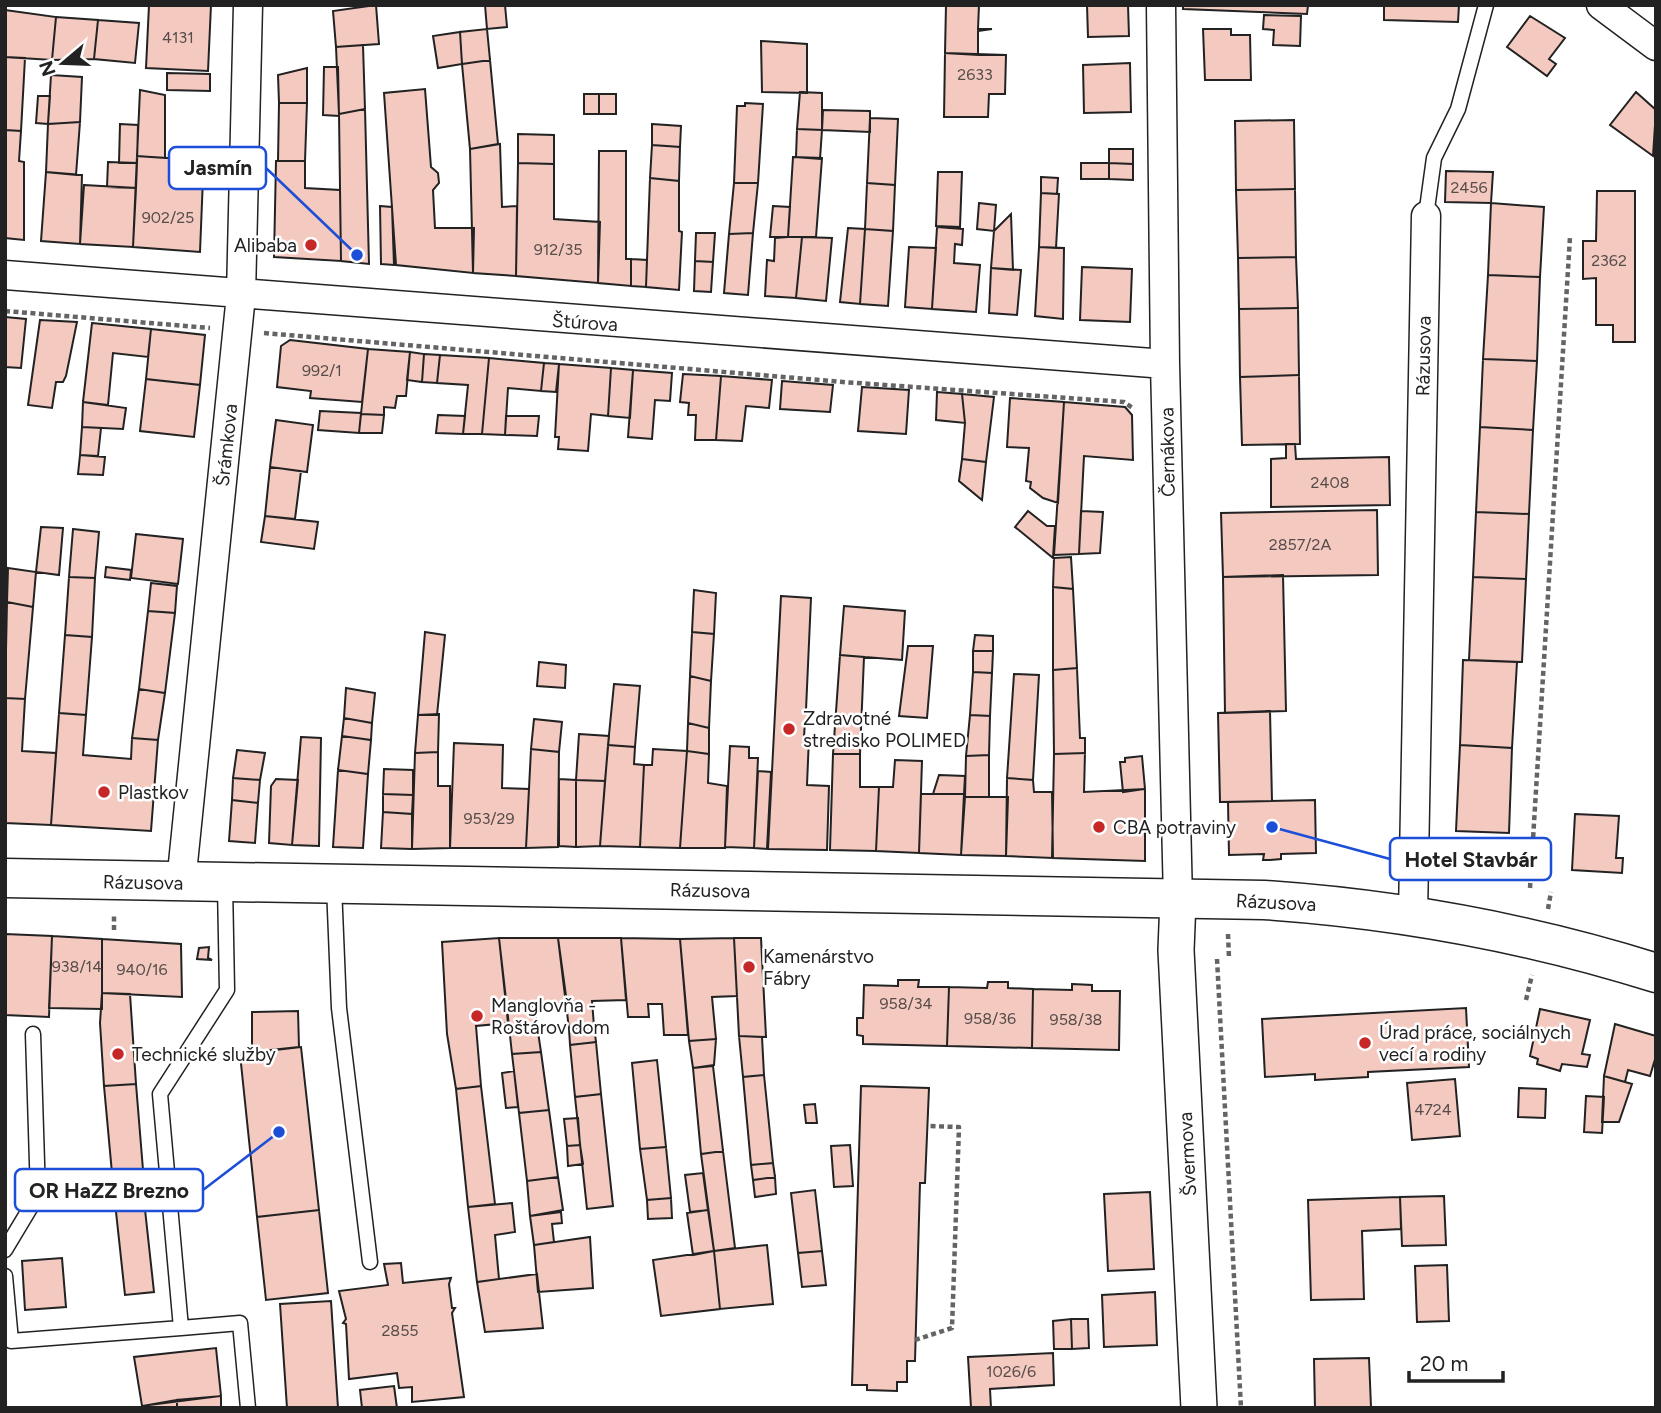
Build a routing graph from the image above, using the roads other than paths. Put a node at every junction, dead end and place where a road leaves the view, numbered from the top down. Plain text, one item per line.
1 (248, 5) edge
2 (1161, 5) edge
3 (1486, 5) edge
4 (1601, 5) edge
5 (1656, 46) edge
6 (1426, 216) joint
7 (5, 275) edge
8 (241, 295) junction
9 (1165, 364) junction
10 (5, 878) edge
11 (181, 883) junction
12 (225, 883) junction
13 (334, 885) junction
14 (1178, 900) junction
15 (1413, 915) junction
16 (1656, 973) edge
17 (33, 1034) dead end
18 (5, 1251) edge
19 (370, 1262) dead end
20 (5, 1276) edge
21 (181, 1328) junction
22 (248, 1408) edge
23 (1199, 1408) edge

1 - 8 street, Šrámkova
2 - 9 street, Černákova
3 - 6 lane
4 - 5 street
6 - 15 street, Rázusova
7 - 8 street, Štúrova
8 - 9 street, Štúrova
8 - 11 street, Šrámkova
9 - 14 street, Černákova
10 - 11 main road, Rázusova
11 - 12 main road, Rázusova
12 - 13 main road, Rázusova
12 - 21 lane
13 - 14 main road, Rázusova
13 - 19 lane
14 - 15 main road, Rázusova
14 - 23 street, Švermova
15 - 16 main road, Rázusova
17 - 18 lane
20 - 21 lane
21 - 22 lane

